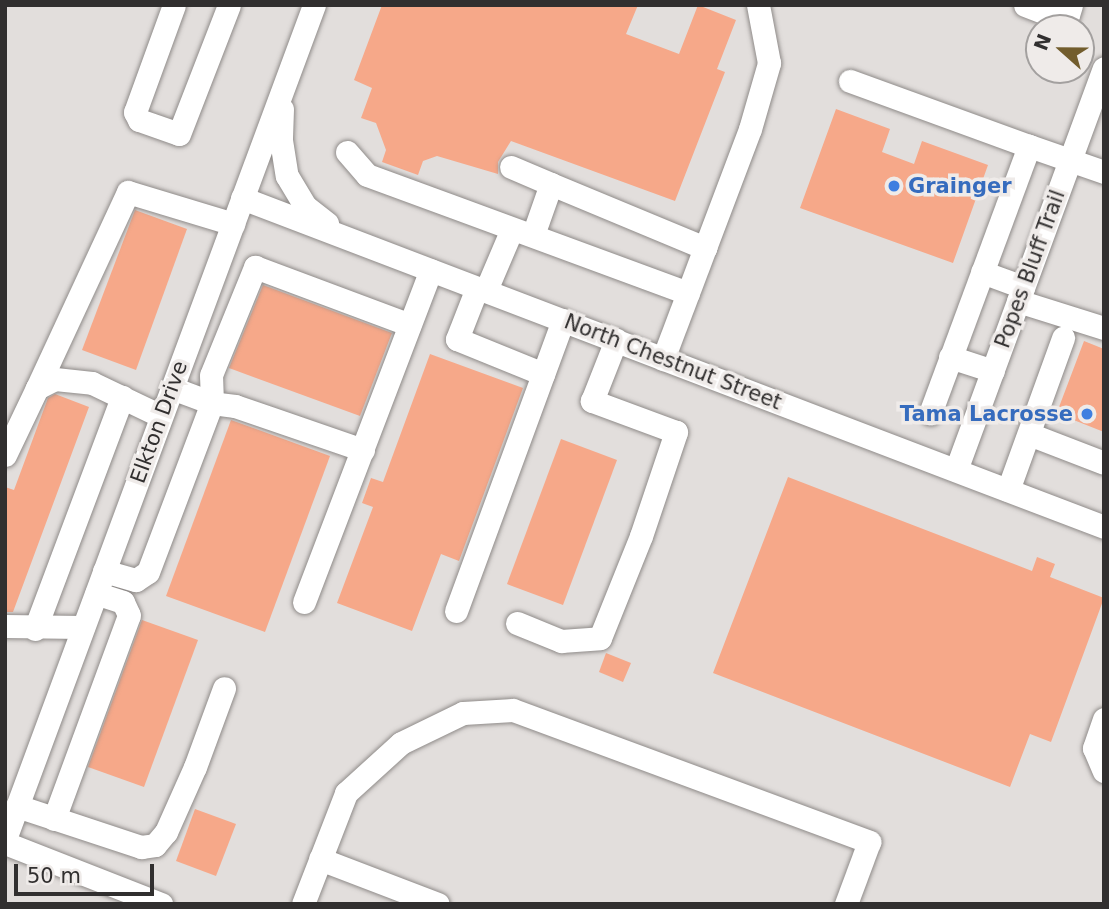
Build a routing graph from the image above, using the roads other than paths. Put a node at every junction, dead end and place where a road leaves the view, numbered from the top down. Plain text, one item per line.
1 (174, 5) edge
2 (229, 5) edge
3 (314, 5) edge
4 (758, 5) edge
5 (1025, 5) edge
6 (1072, 5) edge
7 (288, 74) junction
8 (1102, 78) edge
9 (850, 81) dead end
10 (1096, 115) edge
11 (1029, 146) junction
12 (347, 152) dead end
13 (1069, 161) junction
14 (511, 167) dead end
15 (1104, 173) edge
16 (551, 184) junction
17 (242, 198) junction
18 (233, 224) junction
19 (523, 232) junction
20 (363, 244) junction
21 (705, 248) junction
22 (431, 270) junction
23 (982, 272) junction
24 (482, 289) junction
25 (688, 293) junction
26 (1021, 293) junction
27 (562, 320) junction
28 (410, 325) junction
29 (1104, 328) edge
30 (1063, 338) dead end
31 (616, 340) junction
32 (950, 357) junction
33 (663, 359) junction
34 (993, 371) junction
35 (543, 374) junction
36 (37, 388) junction
37 (172, 388) junction
38 (122, 397) junction
39 (212, 402) junction
40 (930, 413) dead end
41 (161, 416) junction
42 (1029, 434) junction
43 (363, 450) junction
44 (5, 455) edge
45 (1104, 463) edge
46 (956, 470) junction
47 (1008, 490) junction
48 (1104, 527) edge
49 (104, 571) junction
50 (96, 593) junction
51 (304, 603) dead end
52 (456, 611) dead end
53 (517, 623) dead end
54 (5, 626) edge
55 (83, 628) junction
56 (35, 629) junction
57 (224, 688) dead end
58 (1104, 719) edge
59 (1104, 771) edge
60 (15, 795) edge
61 (54, 819) junction
62 (5, 841) edge
63 (320, 859) junction
64 (161, 904) edge
65 (303, 904) edge
66 (438, 904) edge
67 (846, 904) edge

1 - 2 street
3 - 7 street, Elkton Drive
4 - 21 street
5 - 6 street
7 - 17 street, Elkton Drive
7 - 20 street
8 - 10 street, Popes Bluff Trail
9 - 11 street
10 - 13 street, Popes Bluff Trail
11 - 13 street
11 - 23 street
12 - 19 street
13 - 15 street
13 - 26 street, Popes Bluff Trail
14 - 16 street
16 - 19 street
16 - 21 street
17 - 18 street, Elkton Drive
17 - 20 street, North Chestnut Street
18 - 36 street
18 - 37 street, Elkton Drive
19 - 24 street
19 - 25 street
20 - 22 street, North Chestnut Street
21 - 25 street
22 - 24 street, North Chestnut Street
22 - 28 street
23 - 26 street
23 - 32 street
24 - 27 street, North Chestnut Street
24 - 35 street
25 - 33 street
26 - 29 street
26 - 34 street, Popes Bluff Trail
27 - 31 street, North Chestnut Street
27 - 35 street
28 - 39 street
28 - 43 street
30 - 42 street
31 - 33 street, North Chestnut Street
31 - 53 street
32 - 34 street
32 - 40 street
33 - 46 street, North Chestnut Street
34 - 46 street, Popes Bluff Trail
35 - 52 street
36 - 38 street
36 - 44 street
37 - 39 street
37 - 41 street, Elkton Drive
38 - 41 street
38 - 56 street
39 - 43 street
39 - 49 street
41 - 49 street, Elkton Drive
42 - 45 street
42 - 47 street
43 - 51 street
46 - 47 street, North Chestnut Street
47 - 48 street, North Chestnut Street
49 - 50 street, Elkton Drive
50 - 55 street, Elkton Drive
50 - 61 street
54 - 56 street
55 - 56 street
55 - 60 street, Elkton Drive
57 - 61 street
58 - 59 street
60 - 61 street
60 - 62 street, Elkton Drive
62 - 64 street
63 - 65 street
63 - 66 street
63 - 67 street

